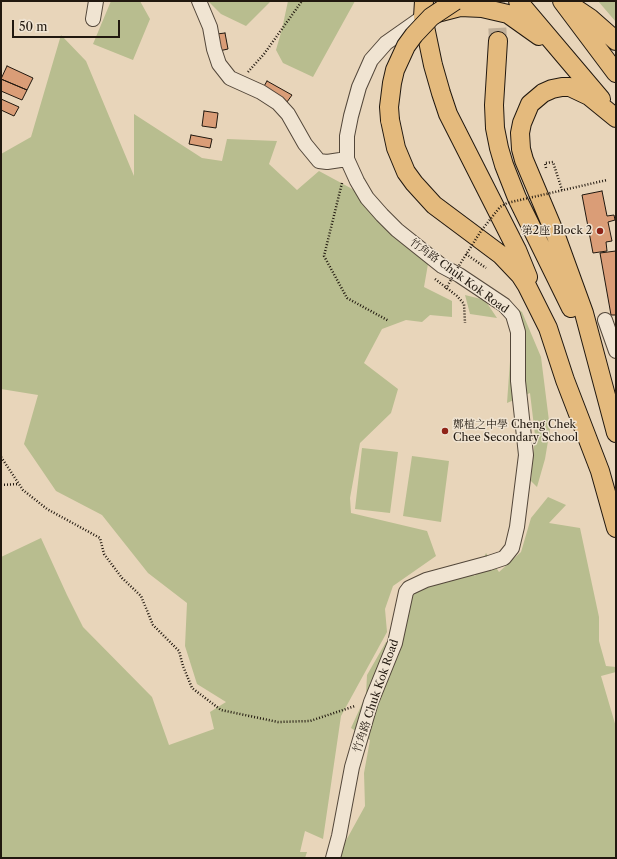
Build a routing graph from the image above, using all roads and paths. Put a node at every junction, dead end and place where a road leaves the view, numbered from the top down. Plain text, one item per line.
1 (96, 1) edge
2 (199, 1) edge
3 (302, 1) edge
4 (455, 1) edge
5 (518, 1) edge
6 (562, 1) edge
7 (424, 9) edge
8 (93, 19) dead end
9 (498, 40) tunnel mouth
10 (616, 41) edge
11 (558, 48) junction
12 (616, 73) edge
13 (230, 78) junction
14 (616, 117) edge
15 (348, 159) junction
16 (546, 169) dead end
17 (343, 178) dead end
18 (607, 180) dead end
19 (562, 190) junction
20 (467, 255) junction
21 (486, 268) dead end
22 (446, 289) dead end
23 (610, 318) edge
24 (389, 321) dead end
25 (587, 325) junction
26 (548, 328) junction
27 (616, 351) edge
28 (606, 398) junction
29 (616, 433) edge
30 (1, 457) edge
31 (19, 484) junction
32 (1, 486) edge
33 (616, 528) edge
34 (372, 702) junction
35 (333, 858) edge

1 - 8 street
2 - 13 street
3 - 13 path
4 - 26 main road, bridge
5 - 11 main road
6 - 10 main road
6 - 12 main road
7 - 11 main road
7 - 15 street, 竹角路 Chuk Kok Road
7 - 26 main road
9 - 28 main road
11 - 14 main road
13 - 15 street
14 - 25 main road
15 - 34 street, 竹角路 Chuk Kok Road
16 - 19 path
17 - 24 path
18 - 19 path, bridge
19 - 20 path, bridge
20 - 21 path, bridge
20 - 22 path, bridge
23 - 25 street
23 - 27 street
25 - 28 main road
26 - 33 main road
28 - 29 main road
30 - 31 path
31 - 32 path
31 - 34 path
34 - 35 street, 竹角路 Chuk Kok Road

